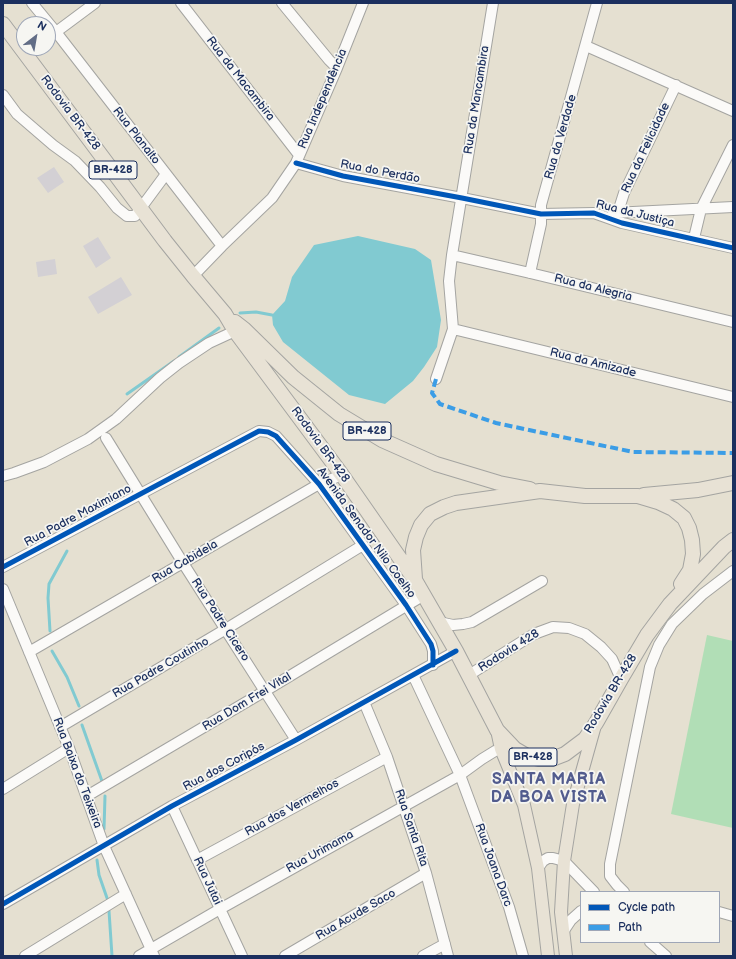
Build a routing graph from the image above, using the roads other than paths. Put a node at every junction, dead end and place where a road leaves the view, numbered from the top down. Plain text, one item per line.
1 (32, 3) edge
2 (95, 3) edge
3 (181, 3) edge
4 (282, 3) edge
5 (363, 3) edge
6 (493, 3) edge
7 (597, 3) edge
8 (40, 16) edge
9 (3, 24) edge
10 (56, 31) edge
11 (16, 38) edge
12 (56, 39) edge
13 (586, 46) junction
14 (30, 56) edge
15 (337, 68) junction
16 (676, 85) junction
17 (3, 95) edge
18 (733, 111) edge
19 (733, 145) edge
20 (298, 159) junction
21 (166, 174) junction
22 (462, 198) junction
23 (733, 207) edge
24 (141, 208) junction
25 (701, 209) junction
26 (618, 212) junction
27 (594, 213) junction
28 (541, 214) junction
29 (694, 238) junction
30 (222, 246) junction
31 (733, 248) edge
32 (452, 255) junction
33 (530, 273) junction
34 (193, 276) junction
35 (225, 314) junction
36 (733, 322) edge
37 (454, 330) junction
38 (234, 331) junction
39 (436, 379) dead end
40 (733, 397) edge
41 (259, 431) joint
42 (106, 438) dead end
43 (342, 475) junction
44 (3, 476) edge
45 (733, 483) edge
46 (319, 484) junction
47 (540, 491) junction
48 (141, 494) junction
49 (638, 496) junction
50 (733, 540) edge
51 (363, 544) junction
52 (183, 564) junction
53 (3, 567) edge
54 (733, 571) edge
55 (415, 580) junction
56 (542, 580) dead end
57 (3, 589) edge
58 (424, 595) junction
59 (670, 604) junction
60 (406, 605) junction
61 (439, 622) junction
62 (226, 629) junction
63 (456, 651) junction
64 (29, 652) junction
65 (433, 665) junction
66 (413, 675) junction
67 (470, 676) junction
68 (621, 679) junction
69 (265, 691) junction
70 (364, 702) junction
71 (596, 723) junction
72 (60, 727) junction
73 (497, 730) junction
74 (296, 740) junction
75 (69, 748) junction
76 (501, 749) junction
77 (387, 756) junction
78 (460, 775) junction
79 (3, 790) edge
80 (87, 796) junction
81 (172, 806) junction
82 (403, 806) junction
83 (104, 846) junction
84 (197, 860) junction
85 (564, 861) junction
86 (538, 868) junction
87 (426, 873) junction
88 (593, 891) edge
89 (623, 891) edge
90 (126, 894) junction
91 (3, 904) edge
92 (220, 909) junction
93 (580, 912) edge
94 (720, 912) edge
95 (733, 916) edge
96 (563, 932) junction
97 (651, 943) edge
98 (445, 944) junction
99 (152, 952) edge
100 (25, 956) edge
101 (139, 956) edge
102 (242, 956) edge
103 (285, 956) edge
104 (423, 956) edge
105 (448, 956) edge
106 (523, 956) edge
107 (548, 956) edge
108 (566, 956) edge
109 (666, 956) edge

1 - 8 street, Rua Planalto
2 - 10 street
3 - 20 street, Rua da Macambira
4 - 15 street
5 - 15 street, Rua Independência
6 - 22 street, Rua da Mancambira
7 - 13 street, Rua da Verdade
9 - 11 highway, Rodovia BR-428 / BR-428
12 - 21 street, Rua Planalto
13 - 16 street
13 - 28 street, Rua da Verdade
14 - 24 highway, Rodovia BR-428 / BR-428
15 - 20 street, Rua Independência
16 - 18 street
16 - 26 street, Rua da Felicidade
17 - 24 street
19 - 25 street
20 - 22 street, Rua do Perdão
20 - 30 street, Rua Independência
21 - 24 street
21 - 30 street, Rua Planalto
22 - 28 street, Rua da Justiça
22 - 32 street, Rua da Mancambira
23 - 25 street
24 - 34 highway, Rodovia BR-428 / BR-428
25 - 26 street
25 - 29 street
26 - 27 street
27 - 28 street, Rua da Justiça
27 - 29 street, Rua da Justiça
28 - 33 street, Rua da Verdade
29 - 31 street, Rua da Justiça
30 - 34 street, Rua Independência
32 - 33 street, Rua da Alegria
32 - 37 street, Rua da Mancambira
33 - 36 street, Rua da Alegria
34 - 35 highway, Rodovia BR-428 / BR-428
35 - 38 highway, Rodovia BR-428 / BR-428
35 - 47 highway, Rodovia BR-428 / BR-428
37 - 39 street
37 - 40 street, Rua da Amizade
38 - 43 highway, Rodovia BR-428 / BR-428
38 - 44 street
41 - 46 street, Avenida Senador Nilo Coelho
41 - 48 street, Rua Padre Maximiano
42 - 48 street, Rua Padre Cicero
43 - 46 street, Rua Cabidela
43 - 55 highway, Rodovia BR-428 / BR-428
45 - 49 highway, BR-428
46 - 51 street, Avenida Senador Nilo Coelho
46 - 52 street, Rua Cabidela
47 - 49 highway, BR-428
47 - 55 highway
48 - 52 street, Rua Padre Cicero
48 - 53 street, Rua Padre Maximiano
49 - 59 highway
50 - 59 highway, Rodovia BR-428 / BR-428
51 - 60 street, Avenida Senador Nilo Coelho
51 - 62 street, Rua Padre Coutinho
52 - 62 street, Rua Padre Cicero
52 - 64 street, Rua Cabidela
54 - 89 street
55 - 58 highway, Rodovia BR-428 / BR-428
56 - 61 street
57 - 64 street, Rua Baixa do Teixeira
58 - 60 street, Rua Dom Frei Vital
58 - 61 highway, Rodovia BR-428 / BR-428
59 - 68 highway, Rodovia BR-428 / BR-428
60 - 65 street, Avenida Senador Nilo Coelho
60 - 69 street, Rua Dom Frei Vital
61 - 63 highway, Rodovia BR-428 / BR-428
62 - 69 street, Rua Padre Cicero
62 - 72 street, Rua Padre Coutinho
63 - 65 street, Rua dos Coripós
63 - 67 highway, Rodovia BR-428 / BR-428
64 - 72 street, Rua Baixa do Teixeira
65 - 66 street, Rua dos Coripós
66 - 70 street, Rua dos Coripós
66 - 78 street
67 - 68 street, Rodovia 428
67 - 73 highway, Rodovia BR-428 / BR-428
68 - 71 highway, Rodovia BR-428 / BR-428
69 - 74 street, Rua Padre Cicero
69 - 80 street, Rua Dom Frei Vital
70 - 74 street, Rua dos Coripós
70 - 77 street, Rua Santa Rita
71 - 73 highway, Rodovia BR-428 / BR-428
71 - 85 main road
72 - 75 street, Rua Baixa do Teixeira
73 - 76 main road
74 - 81 street, Rua dos Coripós
75 - 79 street
75 - 80 street, Rua Baixa do Teixeira
76 - 78 street, Rua Urimama
76 - 86 main road
77 - 82 street, Rua Santa Rita
77 - 84 street, Rua dos Vermelhos
78 - 82 street, Rua Urimama
78 - 106 street, Rua Joana Darc
80 - 83 street, Rua Baixa do Teixeira
81 - 83 street, Rua dos Coripós
81 - 84 street, Rua Jutai
82 - 87 street, Rua Santa Rita
82 - 92 street, Rua Urimama
83 - 90 street, Rua Baixa do Teixeira
83 - 91 street, Rua dos Coripós
84 - 92 street, Rua Jutai
85 - 86 street
85 - 88 street
85 - 96 main road
86 - 107 main road
87 - 98 street, Rua Santa Rita
87 - 103 street, Rua Acude Saco
90 - 99 street, Rua Baixa do Teixeira
90 - 100 street
92 - 99 street, Rua Urimama
92 - 102 street, Rua Jutai
93 - 96 street
94 - 95 street
96 - 108 main road
97 - 109 street
98 - 104 street
98 - 105 street, Rua Santa Rita
99 - 101 street, Rua Urimama

